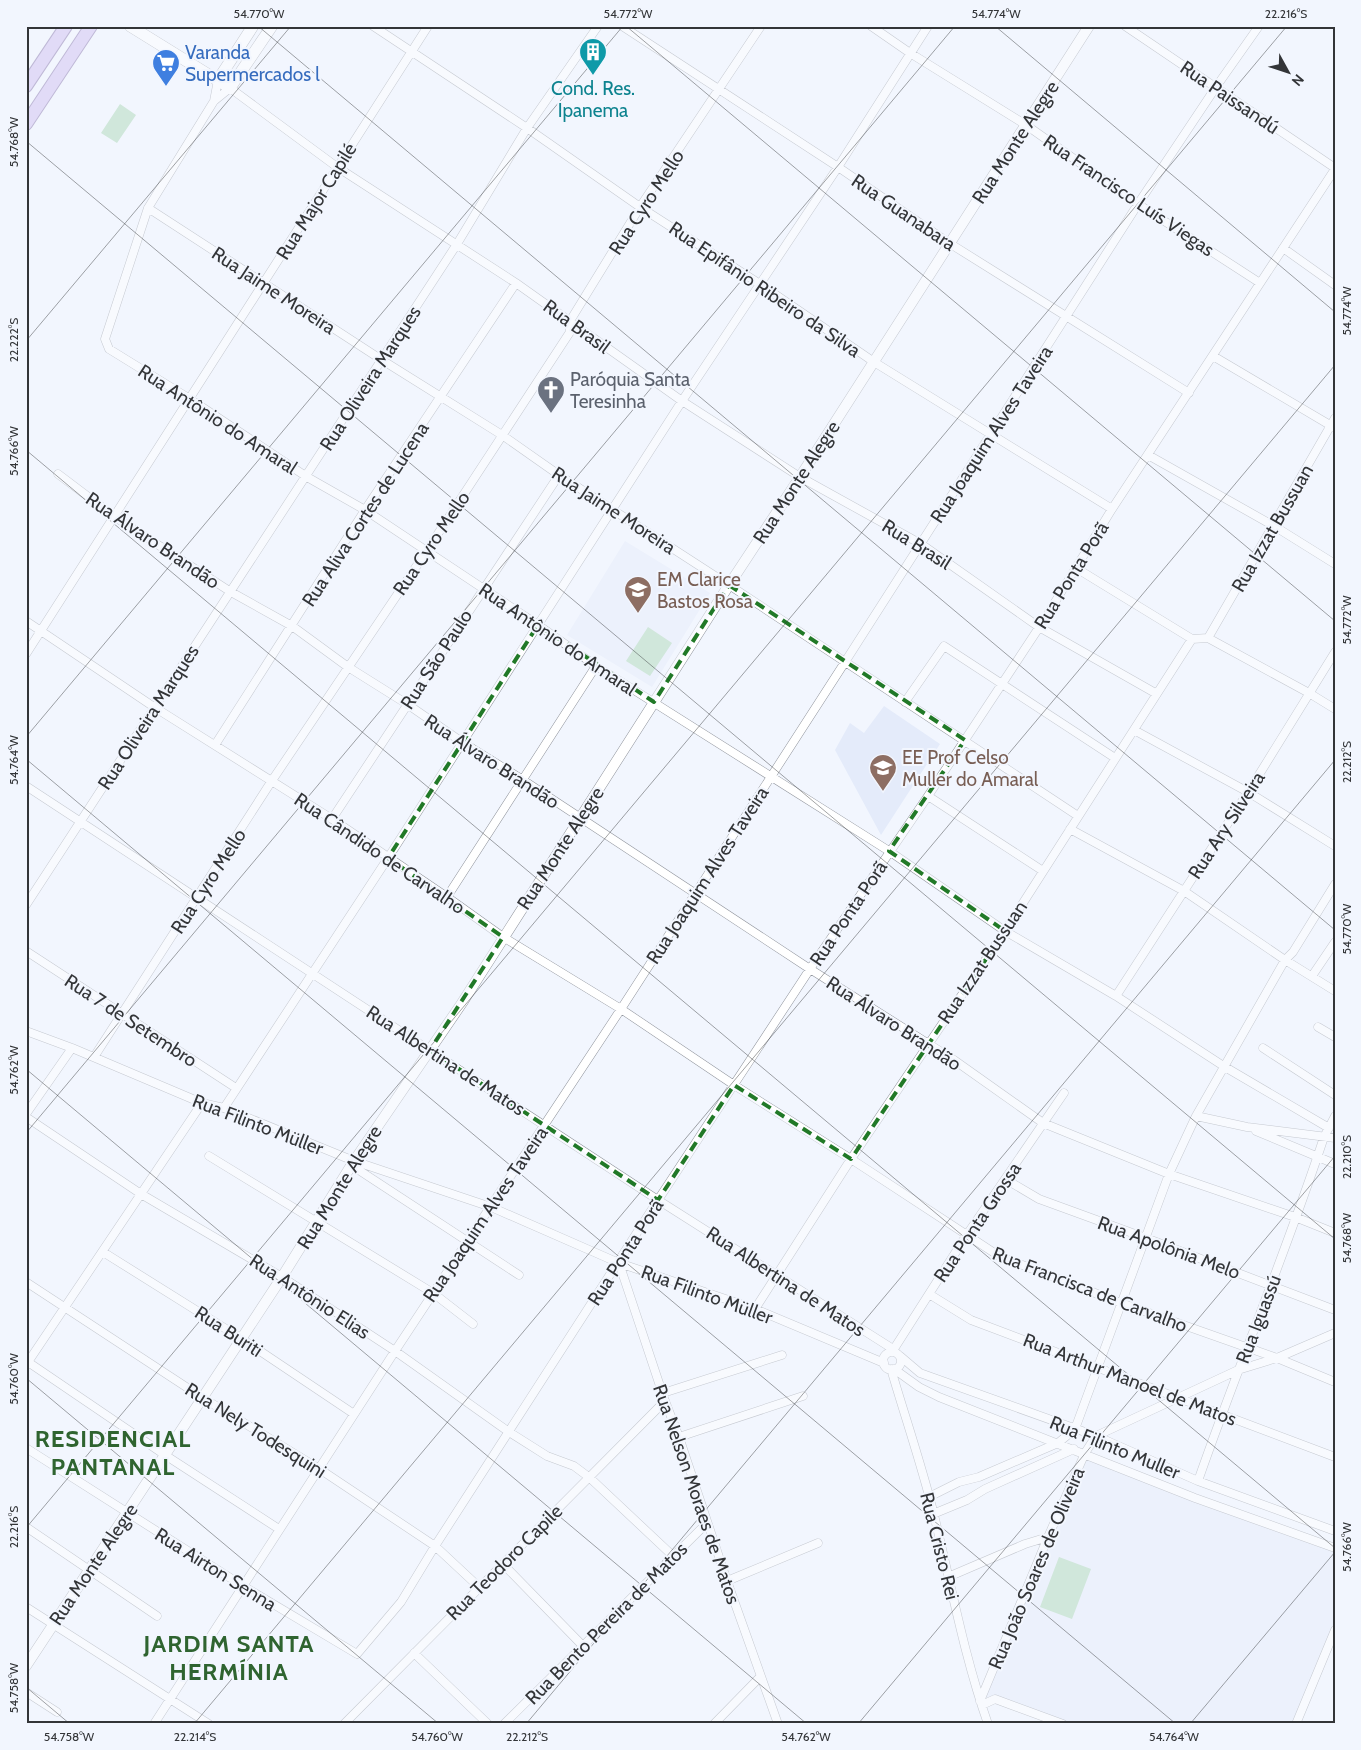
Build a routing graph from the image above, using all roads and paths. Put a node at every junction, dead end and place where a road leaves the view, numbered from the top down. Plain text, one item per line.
1 (66, 26) edge
2 (91, 26) edge
3 (130, 26) edge
4 (253, 26) edge
5 (272, 26) edge
6 (373, 26) edge
7 (428, 26) edge
8 (598, 26) edge
9 (622, 26) edge
10 (761, 26) edge
11 (871, 26) edge
12 (928, 26) edge
13 (1089, 26) edge
14 (1125, 26) edge
15 (1258, 26) edge
16 (411, 52) junction
17 (910, 53) junction
18 (218, 80) junction
19 (26, 86) edge
20 (1216, 86) junction
21 (230, 88) junction
22 (720, 90) junction
23 (214, 102) junction
24 (26, 124) edge
25 (1026, 125) junction
26 (527, 128) junction
27 (337, 167) junction
28 (838, 167) junction
29 (1335, 169) edge
30 (1138, 204) junction
31 (640, 207) junction
32 (148, 208) junction
33 (949, 243) junction
34 (457, 244) junction
35 (1283, 248) junction
36 (516, 283) junction
37 (1260, 283) junction
38 (264, 284) junction
39 (760, 284) junction
40 (1335, 285) edge
41 (1066, 317) junction
42 (570, 321) junction
43 (1213, 356) junction
44 (382, 360) junction
45 (874, 362) junction
46 (1189, 393) junction
47 (190, 398) junction
48 (441, 398) junction
49 (682, 401) junction
50 (1335, 418) edge
51 (1332, 427) edge
52 (990, 433) junction
53 (502, 436) junction
54 (1148, 454) junction
55 (58, 474) dead end
56 (559, 475) junction
57 (306, 477) junction
58 (800, 477) junction
59 (1112, 509) junction
60 (365, 510) junction
61 (613, 510) junction
62 (116, 517) junction
63 (1274, 526) junction
64 (920, 544) junction
65 (426, 552) junction
66 (1335, 564) edge
67 (1076, 568) junction
68 (729, 585) junction
69 (483, 588) junction
70 (231, 592) junction
71 (26, 621) edge
72 (538, 625) junction
73 (292, 626) junction
74 (1040, 627) junction
75 (42, 631) junction
76 (1208, 638) junction
77 (1192, 639) junction
78 (1335, 652) edge
79 (26, 654) edge
80 (845, 662) junction
81 (596, 666) junction
82 (348, 667) junction
83 (1001, 684) junction
84 (1309, 693) junction
85 (1157, 694) junction
86 (654, 702) junction
87 (905, 702) junction
88 (406, 704) junction
89 (154, 707) junction
90 (1335, 710) edge
91 (1134, 730) junction
92 (965, 740) junction
93 (462, 742) junction
94 (215, 745) junction
95 (1115, 758) junction
96 (770, 777) junction
97 (523, 780) junction
98 (271, 782) junction
99 (26, 786) edge
100 (1248, 792) junction
101 (928, 796) junction
102 (1078, 816) junction
103 (580, 818) junction
104 (332, 819) junction
105 (80, 820) junction
106 (1070, 829) junction
107 (1335, 846) edge
108 (889, 851) junction
109 (388, 858) junction
110 (1043, 871) junction
111 (1335, 884) edge
112 (1184, 891) junction
113 (694, 894) junction
114 (447, 896) junction
115 (198, 897) junction
116 (26, 905) edge
117 (1005, 931) junction
118 (503, 937) junction
119 (1335, 942) edge
120 (26, 951) edge
121 (1285, 960) junction
122 (810, 969) junction
123 (312, 973) junction
124 (1312, 976) junction
125 (1335, 992) edge
126 (1116, 996) junction
127 (621, 1009) junction
128 (122, 1013) junction
129 (1318, 1027) dead end
130 (26, 1031) edge
131 (1335, 1037) edge
132 (928, 1043) junction
133 (72, 1048) junction
134 (1263, 1048) dead end
135 (430, 1050) junction
136 (94, 1057) junction
137 (1225, 1067) junction
138 (734, 1085) junction
139 (236, 1088) junction
140 (1064, 1092) dead end
141 (1335, 1095) edge
142 (202, 1103) junction
143 (224, 1108) junction
144 (26, 1116) edge
145 (1196, 1116) junction
146 (1335, 1116) edge
147 (1043, 1123) junction
148 (545, 1125) junction
149 (1247, 1127) junction
150 (1329, 1128) junction
151 (1324, 1137) junction
152 (1335, 1138) edge
153 (209, 1156) dead end
154 (1318, 1157) junction
155 (851, 1159) junction
156 (352, 1163) junction
157 (1335, 1164) edge
158 (1169, 1174) junction
159 (1005, 1179) junction
160 (141, 1194) junction
161 (658, 1200) junction
162 (490, 1207) junction
163 (1296, 1217) junction
164 (317, 1223) junction
165 (1335, 1233) edge
166 (966, 1236) junction
167 (1146, 1238) junction
168 (468, 1240) junction
169 (103, 1252) junction
170 (619, 1263) junction
171 (776, 1274) junction
172 (519, 1275) dead end
173 (282, 1277) junction
174 (26, 1282) edge
175 (1271, 1285) junction
176 (433, 1293) junction
177 (929, 1294) junction
178 (1121, 1304) junction
179 (65, 1308) junction
180 (755, 1310) junction
181 (1335, 1310) edge
182 (473, 1324) dead end
183 (1335, 1333) edge
184 (242, 1339) junction
185 (1247, 1349) junction
186 (395, 1351) junction
187 (892, 1351) junction
188 (782, 1355) dead end
189 (900, 1356) junction
190 (1276, 1358) junction
191 (884, 1363) junction
192 (27, 1364) edge
193 (1098, 1367) junction
194 (892, 1369) junction
195 (1238, 1370) junction
196 (1335, 1382) edge
197 (803, 1396) dead end
198 (664, 1397) junction
199 (1178, 1397) junction
200 (203, 1398) junction
201 (354, 1414) junction
202 (1221, 1414) junction
203 (1075, 1429) junction
204 (509, 1432) junction
205 (1096, 1436) junction
206 (679, 1438) junction
207 (1058, 1443) junction
208 (26, 1448) edge
209 (1074, 1449) junction
210 (1085, 1453) junction
211 (165, 1456) junction
212 (1335, 1457) edge
213 (318, 1468) junction
214 (590, 1478) junction
215 (1198, 1481) junction
216 (929, 1497) junction
217 (127, 1514) junction
218 (933, 1514) junction
219 (707, 1523) junction
220 (26, 1527) edge
221 (279, 1529) junction
222 (1335, 1531) edge
223 (1048, 1537) junction
224 (818, 1543) dead end
225 (435, 1546) junction
226 (1335, 1548) edge
227 (673, 1556) junction
228 (502, 1564) junction
229 (89, 1571) junction
230 (948, 1577) junction
231 (726, 1581) junction
232 (243, 1586) junction
233 (479, 1587) junction
234 (26, 1607) edge
235 (157, 1616) dead end
236 (54, 1624) junction
237 (1335, 1630) edge
238 (583, 1646) junction
239 (414, 1653) junction
240 (358, 1654) joint
241 (26, 1666) edge
242 (760, 1677) junction
243 (26, 1692) edge
244 (171, 1699) junction
245 (981, 1703) junction
246 (57, 1712) dead end
247 (1059, 1723) edge
248 (154, 1724) edge
249 (209, 1724) edge
250 (344, 1724) edge
251 (488, 1724) edge
252 (504, 1724) edge
253 (714, 1724) edge
254 (778, 1724) edge
255 (988, 1724) edge
256 (1296, 1724) edge

1 - 19 main road
2 - 24 main road
3 - 18 main road, Rua Brasil
4 - 18 main road
5 - 21 main road
6 - 16 street, Rua Epifânio Ribeiro da Silva
7 - 16 street, Rua Major Capilé
8 - 26 street, Rua Oliveira Marques
9 - 22 street, Rua Guanabara
10 - 22 street, Rua Cyro Mello
11 - 17 street, Rua Francisco Luís Viegas
12 - 17 street
13 - 25 street, Rua Monte Alegre
14 - 20 street, Rua Paissandú
15 - 20 street, Rua Joaquim Alves Taveira
16 - 26 street, Rua Epifânio Ribeiro da Silva
16 - 27 street, Rua Major Capilé
17 - 25 street, Rua Francisco Luís Viegas
17 - 28 street
18 - 21 main road, Rua Brasil
18 - 23 street
20 - 29 street, Rua Paissandú
20 - 30 street, Rua Joaquim Alves Taveira
21 - 23 street
21 - 27 street, Rua Brasil
22 - 28 street, Rua Guanabara
22 - 31 street, Rua Cyro Mello
23 - 32 street
25 - 30 street, Rua Francisco Luís Viegas
25 - 33 street, Rua Monte Alegre
26 - 31 street, Rua Epifânio Ribeiro da Silva
26 - 34 street, Rua Oliveira Marques
27 - 34 street, Rua Brasil
27 - 38 street, Rua Major Capilé
28 - 33 street, Rua Guanabara
28 - 39 street
29 - 35 street, Rua Ponta Porã
30 - 37 street, Rua Francisco Luís Viegas
30 - 41 street, Rua Joaquim Alves Taveira
31 - 39 street, Rua Epifânio Ribeiro da Silva
31 - 42 street, Rua Cyro Mello
32 - 38 street, Rua Jaime Moreira
32 - 47 street, Rua Antônio do Amaral
33 - 41 street, Rua Guanabara
33 - 45 street, Rua Monte Alegre
34 - 36 street, Rua Brasil
34 - 44 street, Rua Oliveira Marques
35 - 37 street, Rua Ponta Porã
35 - 40 street
36 - 42 street, Rua Brasil
36 - 48 street, Rua Aliva Cortes de Lucena
37 - 43 street, Rua Ponta Porã
38 - 44 street, Rua Jaime Moreira
38 - 47 street, Rua Major Capilé
39 - 45 street, Rua Epifânio Ribeiro da Silva
39 - 49 street
41 - 46 street, Rua Guanabara
41 - 52 street, Rua Joaquim Alves Taveira
42 - 49 street, Rua Brasil
42 - 53 street, Rua Cyro Mello
43 - 46 street, Rua Ponta Porã
43 - 51 street
44 - 48 street, Rua Jaime Moreira
44 - 57 street, Rua Oliveira Marques
45 - 52 street, Rua Epifânio Ribeiro da Silva
45 - 58 street, Rua Monte Alegre
46 - 54 street, Rua Ponta Porã
47 - 57 street, Rua Antônio do Amaral
47 - 62 street, Rua Major Capilé
48 - 53 street, Rua Jaime Moreira
48 - 60 street, Rua Aliva Cortes de Lucena
49 - 58 street, Rua Brasil
49 - 61 street
50 - 51 street, Rua Izzat Bussuan
51 - 63 street, Rua Izzat Bussuan
52 - 59 street, Rua Epifânio Ribeiro da Silva
52 - 64 street, Rua Joaquim Alves Taveira
53 - 56 street, Rua Jaime Moreira
53 - 65 street, Rua Cyro Mello
54 - 59 street, Rua Ponta Porã
54 - 63 street
55 - 62 street, Rua Álvaro Brandão
56 - 61 street, Rua Jaime Moreira
56 - 69 street, Rua São Paulo
57 - 60 street, Rua Antônio do Amaral
57 - 70 street, Rua Oliveira Marques
58 - 64 street, Rua Brasil
58 - 68 street, Rua Monte Alegre
59 - 67 street, Rua Ponta Porã
60 - 65 street, Rua Antônio do Amaral
60 - 73 street, Rua Aliva Cortes de Lucena
61 - 68 street, Rua Jaime Moreira
61 - 72 street
62 - 70 street, Rua Álvaro Brandão
62 - 75 street, Rua Major Capilé
63 - 66 street
63 - 76 street, Rua Izzat Bussuan
64 - 74 street, Rua Brasil
64 - 80 street, Rua Joaquim Alves Taveira
65 - 69 street, Rua Antônio do Amaral
65 - 82 street, Rua Cyro Mello
67 - 74 street, Rua Ponta Porã
67 - 77 street
68 - 80 street, Rua Jaime Moreira
68 - 86 street, Rua Monte Alegre
69 - 72 street, Rua Antônio do Amaral
69 - 88 street, Rua São Paulo
70 - 73 street, Rua Álvaro Brandão
70 - 89 street, Rua Oliveira Marques
71 - 75 street, Rua Cândido de Carvalho
72 - 81 street, Rua Antônio do Amaral
72 - 93 street
73 - 82 street, Rua Álvaro Brandão
73 - 94 street, Rua Aliva Cortes de Lucena
74 - 83 street, Rua Ponta Porã
74 - 85 street, Rua Brasil
75 - 79 street, Rua Major Capilé
75 - 89 street, Rua Cândido de Carvalho
76 - 77 street
76 - 84 street
77 - 85 street, Rua Izzat Bussuan
78 - 84 street, Rua Ary Silveira
80 - 87 street, Rua Jaime Moreira
80 - 96 street, Rua Joaquim Alves Taveira
81 - 86 street, Rua Antônio do Amaral
81 - 97 street
82 - 88 street, Rua Álvaro Brandão
82 - 98 street, Rua Cyro Mello
83 - 87 street
83 - 92 street, Rua Ponta Porã
83 - 95 street
84 - 90 street
84 - 100 street, Rua Ary Silveira
85 - 91 street, Rua Izzat Bussuan
86 - 96 street, Rua Antônio do Amaral
86 - 103 street, Rua Monte Alegre
87 - 92 street, Rua Jaime Moreira
88 - 93 street, Rua Álvaro Brandão
88 - 104 street, Rua São Paulo
89 - 94 street, Rua Cândido de Carvalho
89 - 105 street, Rua Oliveira Marques
91 - 95 street, Rua Izzat Bussuan
91 - 100 street
92 - 101 street, Rua Ponta Porã
92 - 102 street, Rua Jaime Moreira
93 - 97 street, Rua Álvaro Brandão
93 - 109 street
94 - 98 street, Rua Cândido de Carvalho
95 - 102 street, Rua Izzat Bussuan
96 - 108 street, Rua Antônio do Amaral
96 - 113 street, Rua Joaquim Alves Taveira
97 - 103 street, Rua Álvaro Brandão
97 - 114 street
98 - 104 street, Rua Cândido de Carvalho
98 - 115 street, Rua Cyro Mello
99 - 105 street, Rua Albertina de Matos
100 - 107 street
100 - 112 street, Rua Ary Silveira
101 - 108 street, Rua Ponta Porã
101 - 110 street
102 - 106 street, Rua Izzat Bussuan
103 - 113 street, Rua Álvaro Brandão
103 - 118 street, Rua Monte Alegre
104 - 109 street, Rua Cândido de Carvalho
105 - 115 street, Rua Albertina de Matos
105 - 116 street, Rua Oliveira Marques
106 - 110 street, Rua Izzat Bussuan
106 - 112 street
108 - 117 street, Rua Antônio do Amaral
108 - 122 street, Rua Ponta Porã
109 - 114 street, Rua Cândido de Carvalho
109 - 123 street
110 - 117 street, Rua Izzat Bussuan
111 - 121 street
112 - 121 street
112 - 126 street, Rua Ary Silveira
113 - 122 street, Rua Álvaro Brandão
113 - 127 street, Rua Joaquim Alves Taveira
114 - 118 street, Rua Cândido de Carvalho
115 - 123 street, Rua Albertina de Matos
115 - 128 street, Rua Cyro Mello
117 - 126 street, Rua Antônio do Amaral
117 - 132 street, Rua Izzat Bussuan
118 - 127 street, Rua Cândido de Carvalho
118 - 135 street, Rua Monte Alegre
119 - 124 street
120 - 128 street, Rua 7 de Setembro
121 - 124 street
121 - 137 street
122 - 132 street, Rua Álvaro Brandão
122 - 138 street, Rua Ponta Porã
123 - 135 street, Rua Albertina de Matos
123 - 139 street
124 - 125 street
126 - 137 street, Rua Antônio do Amaral
127 - 138 street, Rua Cândido de Carvalho
127 - 148 street, Rua Joaquim Alves Taveira
128 - 136 street, Rua Cyro Mello
128 - 139 street, Rua 7 de Setembro
129 - 131 street
130 - 133 street, Rua Filinto Müller
132 - 147 street, Rua Álvaro Brandão
132 - 155 street, Rua Izzat Bussuan
133 - 136 street, Rua Filinto Müller
133 - 144 street
134 - 141 street
135 - 148 street, Rua Albertina de Matos
135 - 156 street, Rua Monte Alegre
136 - 142 street, Rua Filinto Müller
137 - 145 street
137 - 150 street, Rua Antônio do Amaral
138 - 155 street, Rua Francisca de Carvalho
138 - 161 street, Rua Ponta Porã
139 - 143 street
140 - 147 street, Rua Ponta Grossa
142 - 143 street, Rua Filinto Müller
142 - 160 street
143 - 156 street, Rua Filinto Müller
144 - 160 street, Rua Antônio Elias
145 - 149 street
145 - 158 street
146 - 150 street, Rua Iguassú
147 - 158 street, Rua Álvaro Brandão
147 - 159 street, Rua Ponta Grossa
148 - 161 street, Rua Albertina de Matos
148 - 162 street, Rua Joaquim Alves Taveira
149 - 151 street
149 - 154 street
150 - 151 street, Rua Iguassú
151 - 152 street
151 - 154 street, Rua Iguassú
153 - 164 street
154 - 157 street
154 - 163 street, Rua Iguassú
155 - 166 street, Rua Francisca de Carvalho
155 - 171 street, Rua Izzat Bussuan
156 - 162 street, Rua Filinto Müller
156 - 164 street, Rua Monte Alegre
156 - 168 street
158 - 163 street, Rua Álvaro Brandão
158 - 167 street
159 - 166 street, Rua Ponta Grossa
159 - 167 street, Rua Apolônia Melo
160 - 169 street
160 - 173 street, Rua Antônio Elias
161 - 170 street, Rua Ponta Porã
161 - 171 street, Rua Albertina de Matos
162 - 168 street, Rua Joaquim Alves Taveira
162 - 170 street, Rua Filinto Müller
163 - 165 street, Rua Álvaro Brandão
163 - 175 street, Rua Iguassú
164 - 173 street, Rua Monte Alegre
164 - 176 street
166 - 177 street, Rua Ponta Grossa
166 - 178 street, Rua Francisca de Carvalho
167 - 175 street, Rua Apolônia Melo
167 - 178 street
168 - 172 street
168 - 176 street, Rua Joaquim Alves Taveira
169 - 179 street
169 - 184 street, Rua Buriti
170 - 180 street, Rua Filinto Müller
170 - 198 street, Rua Nelson Moraes de Matos
170 - 204 street, Rua Ponta Porã
171 - 180 street, Rua Izzat Bussuan
171 - 187 street, Rua Albertina de Matos
173 - 184 street, Rua Monte Alegre
173 - 186 street, Rua Antônio Elias
174 - 179 street, Rua Nely Todesquini
175 - 181 street, Rua Apolônia Melo
175 - 185 street, Rua Iguassú
176 - 182 street
176 - 186 street, Rua Joaquim Alves Taveira
177 - 187 street, Rua Ponta Grossa
177 - 193 street, Rua Arthur Manoel de Matos
178 - 185 street, Rua Francisca de Carvalho
178 - 193 street
179 - 192 street
179 - 200 street, Rua Nely Todesquini
180 - 191 street, Rua Filinto Müller
183 - 190 street
184 - 200 street, Rua Monte Alegre
184 - 201 street, Rua Buriti
185 - 190 street, Rua Francisca de Carvalho
185 - 195 street, Rua Iguassú
186 - 201 street, Rua Joaquim Alves Taveira
186 - 204 street, Rua Antônio Elias
187 - 189 street
187 - 191 street, Rua Ponta Grossa
188 - 198 street
189 - 194 street
189 - 203 street, Rua Filinto Muller
190 - 195 street
190 - 196 street, Rua Francisca de Carvalho
191 - 194 street
192 - 211 street
193 - 199 street, Rua Arthur Manoel de Matos
193 - 203 street
194 - 207 street
194 - 216 street, Rua Cristo Rei
195 - 199 street
195 - 202 street, Rua Iguassú
197 - 206 street
198 - 206 street, Rua Nelson Moraes de Matos
198 - 214 street, Rua Teodoro Capile
199 - 202 street, Rua Arthur Manoel de Matos
199 - 205 street
200 - 211 street, Rua Monte Alegre
200 - 213 street, Rua Nely Todesquini
201 - 213 street, Rua Joaquim Alves Taveira
202 - 212 street, Rua Arthur Manoel de Matos
202 - 215 street, Rua Iguassú
203 - 205 street, Rua Filinto Muller
203 - 207 street
204 - 214 street, Rua Antônio Elias
204 - 225 street, Rua Ponta Porã
205 - 210 street, Rua João Soares de Oliveira
205 - 215 street, Rua Filinto Muller
206 - 219 street, Rua Nelson Moraes de Matos
207 - 209 street
207 - 216 street
208 - 217 street, Rua Airton Senna
209 - 210 street
209 - 218 street
210 - 223 street, Rua João Soares de Oliveira
210 - 226 street
211 - 217 street, Rua Monte Alegre
211 - 221 street
213 - 221 street, Rua Joaquim Alves Taveira
213 - 225 street, Rua Nely Todesquini
214 - 227 street, Rua Antônio Elias
214 - 228 street, Rua Teodoro Capile
215 - 222 street, Rua Filinto Muller
216 - 218 street, Rua Cristo Rei
217 - 229 street, Rua Monte Alegre
217 - 232 street, Rua Airton Senna
218 - 230 street, Rua Cristo Rei
219 - 227 street, Rua Bento Pereira de Matos
219 - 231 street, Rua Nelson Moraes de Matos
220 - 229 street
221 - 232 street, Rua Joaquim Alves Taveira
223 - 230 street
223 - 245 street, Rua João Soares de Oliveira
224 - 231 street
225 - 233 street, Rua Nely Todesquini
225 - 240 street, Rua Ponta Porã
227 - 238 street, Rua Bento Pereira de Matos
228 - 233 street, Rua Teodoro Capile
228 - 238 street
229 - 235 street
229 - 236 street, Rua Monte Alegre
230 - 245 street, Rua Cristo Rei
231 - 242 street, Rua Nelson Moraes de Matos
232 - 240 street, Rua Airton Senna
232 - 244 street, Rua Joaquim Alves Taveira
233 - 239 street, Rua Teodoro Capile
234 - 236 street
236 - 241 street, Rua Monte Alegre
236 - 244 street
237 - 256 street
238 - 252 street, Rua Bento Pereira de Matos
239 - 250 street, Rua Teodoro Capile
239 - 251 street
242 - 253 street
242 - 254 street, Rua Nelson Moraes de Matos
243 - 246 street
244 - 248 street, Rua Joaquim Alves Taveira
244 - 249 street
245 - 247 street
245 - 255 street, Rua Cristo Rei

